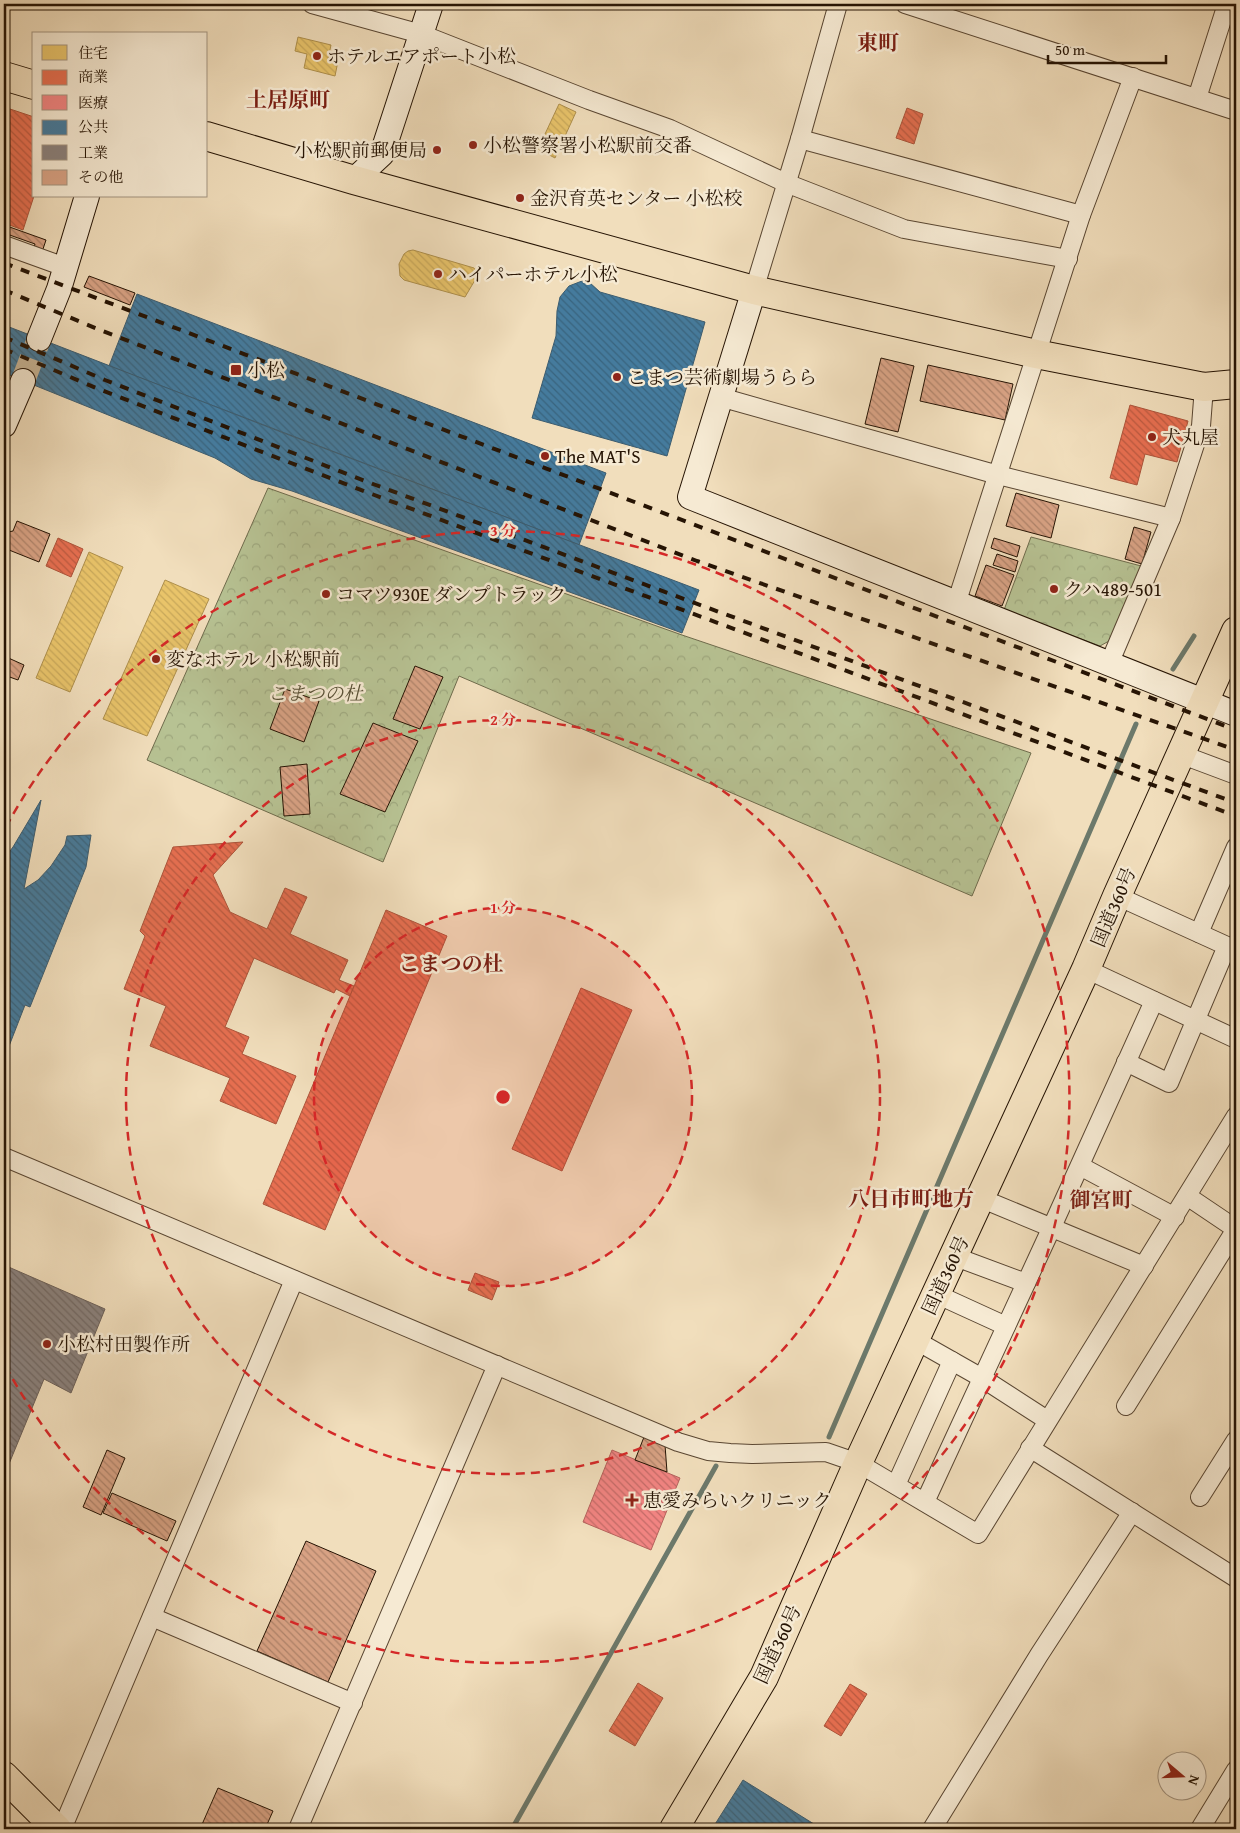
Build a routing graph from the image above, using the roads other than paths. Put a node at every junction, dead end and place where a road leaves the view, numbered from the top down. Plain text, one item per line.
1 (312, 4) edge
2 (431, 4) edge
3 (838, 4) edge
4 (905, 4) edge
5 (1227, 4) edge
6 (421, 34) junction
7 (4, 76) edge
8 (1133, 77) junction
9 (32, 84) edge
10 (1197, 98) junction
11 (1236, 111) edge
12 (208, 137) edge
13 (800, 139) junction
14 (354, 180) junction
15 (786, 183) junction
16 (86, 198) edge
17 (1081, 215) junction
18 (4, 244) edge
19 (1068, 259) junction
20 (65, 268) junction
21 (754, 290) junction
22 (39, 339) tunnel mouth
23 (1036, 354) junction
24 (23, 381) tunnel mouth
25 (1236, 384) edge
26 (1204, 387) junction
27 (720, 397) junction
28 (4, 425) edge
29 (998, 475) junction
30 (1171, 518) junction
31 (956, 604) junction
32 (1236, 631) edge
33 (1108, 664) junction
34 (1203, 702) junction
35 (1236, 714) edge
36 (1180, 754) junction
37 (1236, 775) edge
38 (1236, 847) edge
39 (1116, 896) junction
40 (1199, 933) junction
41 (1086, 969) junction
42 (1154, 1001) junction
43 (1196, 1021) junction
44 (1236, 1038) edge
45 (1126, 1062) junction
46 (1236, 1116) edge
47 (4, 1157) edge
48 (1080, 1166) junction
49 (1187, 1196) junction
50 (980, 1198) junction
51 (1175, 1217) junction
52 (1051, 1229) junction
53 (1236, 1229) edge
54 (953, 1256) junction
55 (1144, 1266) junction
56 (294, 1280) junction
57 (1026, 1283) junction
58 (936, 1294) junction
59 (1006, 1326) junction
60 (915, 1340) junction
61 (952, 1362) junction
62 (497, 1365) junction
63 (982, 1378) junction
64 (1126, 1406) dead end
65 (1047, 1420) junction
66 (1236, 1440) edge
67 (1030, 1448) junction
68 (858, 1463) junction
69 (896, 1485) junction
70 (1200, 1498) dead end
71 (925, 1502) junction
72 (1132, 1512) junction
73 (1236, 1578) edge
74 (152, 1617) junction
75 (353, 1703) junction
76 (1236, 1770) edge
77 (4, 1776) edge
78 (57, 1829) edge
79 (62, 1829) edge
80 (298, 1829) edge
81 (674, 1829) edge
82 (932, 1829) edge
83 (1200, 1829) edge

1 - 6 street
2 - 6 street
3 - 13 street
4 - 8 street
5 - 10 street
6 - 14 street
6 - 15 street
7 - 9 main road
8 - 10 street
8 - 17 street
10 - 11 street
12 - 14 main road
13 - 15 street
13 - 17 street
14 - 21 main road
15 - 19 street
15 - 21 street
16 - 20 street
17 - 19 street
18 - 20 street
19 - 23 street
20 - 22 street
21 - 23 main road
21 - 27 street
23 - 26 main road
23 - 29 street
24 - 28 street
25 - 26 main road
26 - 30 street
27 - 29 street
27 - 31 street
29 - 30 street
29 - 31 street
30 - 33 street
31 - 33 street
32 - 34 main road, 国道360号
33 - 34 street
34 - 35 street
34 - 36 main road, 国道360号
36 - 37 street
36 - 39 main road, 国道360号
38 - 40 street
39 - 40 street
39 - 41 main road, 国道360号
40 - 43 street
41 - 42 street
41 - 50 main road, 国道360号
42 - 43 street
42 - 45 street
43 - 44 street
43 - 45 street
45 - 48 street
46 - 49 street
47 - 56 street
48 - 51 street
48 - 52 street
49 - 51 street
49 - 53 street
50 - 52 street
50 - 54 main road, 国道360号
51 - 55 street
52 - 55 street
52 - 57 street
53 - 64 street
54 - 57 street
54 - 58 main road, 国道360号
55 - 65 street
56 - 62 street
56 - 74 street
57 - 59 street
58 - 59 street
58 - 60 main road, 国道360号
59 - 63 street
60 - 61 street
60 - 68 main road, 国道360号
61 - 63 street
61 - 69 street
62 - 68 street
62 - 75 street
63 - 65 street
63 - 71 street
65 - 67 street
66 - 70 street
67 - 71 street
67 - 72 street
68 - 69 street
68 - 81 main road, 国道360号
69 - 71 street
72 - 73 street
72 - 82 street
74 - 75 street
74 - 79 street
75 - 80 street
76 - 83 street
77 - 78 main road

